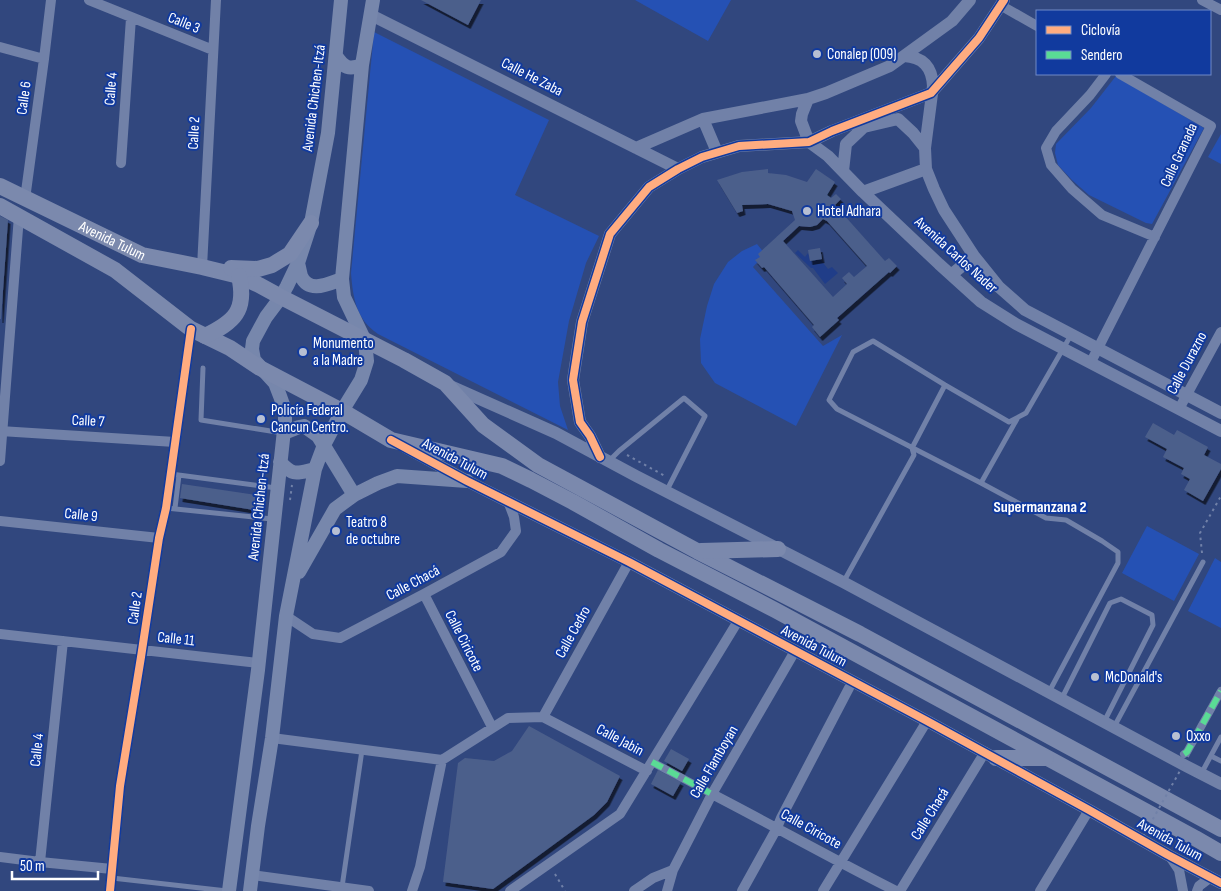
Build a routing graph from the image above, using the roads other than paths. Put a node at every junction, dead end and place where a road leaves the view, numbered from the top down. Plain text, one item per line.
1 (51, 0) edge
2 (89, 0) edge
3 (216, 0) edge
4 (373, 0) edge
5 (970, 0) edge
6 (1202, 0) edge
7 (338, 2) edge
8 (1002, 3) edge
9 (1221, 10) edge
10 (371, 15) junction
11 (131, 18) junction
12 (1036, 25) edge
13 (0, 47) edge
14 (213, 50) junction
15 (336, 56) junction
16 (904, 56) junction
17 (44, 59) junction
18 (362, 66) junction
19 (1105, 75) edge
20 (1122, 75) edge
21 (931, 92) junction
22 (808, 99) junction
23 (703, 120) junction
24 (809, 142) junction
25 (636, 148) junction
26 (926, 148) junction
27 (717, 152) junction
28 (121, 162) dead end
29 (678, 169) junction
30 (926, 169) junction
31 (843, 171) junction
32 (0, 186) edge
33 (863, 192) junction
34 (25, 199) junction
35 (0, 206) edge
36 (19, 216) junction
37 (311, 223) junction
38 (1155, 237) junction
39 (974, 256) junction
40 (298, 263) junction
41 (202, 267) junction
42 (951, 275) junction
43 (239, 276) junction
44 (342, 279) junction
45 (281, 297) junction
46 (198, 332) junction
47 (1221, 332) edge
48 (1072, 334) junction
49 (365, 341) junction
50 (1064, 348) junction
51 (1099, 349) junction
52 (1091, 362) junction
53 (203, 368) dead end
54 (260, 368) junction
55 (445, 383) junction
56 (945, 386) junction
57 (1187, 395) junction
58 (1179, 409) junction
59 (342, 411) junction
60 (1221, 413) edge
61 (1016, 419) junction
62 (1, 431) edge
63 (1221, 431) edge
64 (284, 433) junction
65 (391, 440) junction
66 (174, 442) junction
67 (324, 446) junction
68 (912, 448) junction
69 (604, 459) junction
70 (0, 461) edge
71 (280, 462) junction
72 (315, 470) junction
73 (175, 475) junction
74 (466, 481) junction
75 (981, 483) junction
76 (262, 486) junction
77 (278, 488) junction
78 (666, 491) junction
79 (354, 495) junction
80 (508, 501) junction
81 (171, 508) junction
82 (258, 518) junction
83 (274, 519) junction
84 (0, 521) edge
85 (159, 538) junction
86 (778, 549) junction
87 (697, 551) junction
88 (629, 562) junction
89 (1203, 562) road end
90 (293, 581) junction
91 (843, 582) junction
92 (424, 594) junction
93 (286, 616) junction
94 (738, 621) junction
95 (0, 634) edge
96 (63, 641) junction
97 (142, 651) junction
98 (795, 651) junction
99 (259, 663) junction
100 (849, 688) dead end
101 (1221, 691) edge
102 (1049, 693) junction
103 (1061, 699) junction
104 (543, 717) junction
105 (927, 721) junction
106 (1109, 725) junction
107 (492, 727) junction
108 (1221, 737) edge
109 (272, 738) junction
110 (363, 749) junction
111 (1187, 753) road end
112 (991, 755) junction
113 (1211, 756) junction
114 (1048, 758) junction
115 (442, 760) junction
116 (1221, 761) edge
117 (649, 767) junction
118 (1201, 774) junction
119 (1221, 784) edge
120 (712, 794) junction
121 (1090, 810) junction
122 (238, 824) junction
123 (258, 826) junction
124 (777, 828) junction
125 (1221, 829) edge
126 (1221, 853) edge
127 (1168, 856) junction
128 (0, 857) edge
129 (40, 862) junction
130 (841, 863) junction
131 (1195, 869) junction
132 (673, 870) junction
133 (111, 873) junction
134 (252, 875) junction
135 (1216, 880) edge
136 (342, 888) junction
137 (1183, 890) edge
138 (110, 891) edge
139 (228, 891) edge
140 (250, 891) edge
141 (369, 891) edge
142 (412, 891) edge
143 (510, 891) edge
144 (634, 891) edge
145 (667, 891) edge
146 (742, 891) edge
147 (823, 891) edge
148 (898, 891) edge
149 (1040, 891) edge
150 (1198, 891) edge

1 - 17 street, Calle 6
2 - 11 street, Calle 3
3 - 14 street, Calle 2
4 - 10 main road
5 - 16 street
6 - 9 street
7 - 15 main road, Avenida Chichen-Itzá
8 - 12 street
8 - 21 street
10 - 18 main road
10 - 25 street, Calle He Zaba
11 - 14 street, Calle 3
11 - 28 street, Calle 4
13 - 17 street
14 - 41 street, Calle 2
15 - 18 main road
15 - 37 main road, Avenida Chichen-Itzá
16 - 21 street, Avenida Carlos Nader
16 - 22 street
17 - 34 street, Calle 6
18 - 44 main road
19 - 38 street
20 - 38 street, Calle Granada
21 - 24 street
21 - 26 street, Avenida Carlos Nader
22 - 23 street
22 - 24 street
23 - 25 street
23 - 27 street
24 - 27 street
24 - 31 street, Avenida Carlos Nader
25 - 29 street, Calle He Zaba
26 - 30 street, Avenida Carlos Nader
26 - 31 street
27 - 29 street
29 - 69 street
30 - 33 street
30 - 39 street, Avenida Carlos Nader
31 - 33 street, Avenida Carlos Nader
32 - 34 main road, Avenida Tulum
33 - 42 street, Avenida Carlos Nader
34 - 41 main road, Avenida Tulum
35 - 36 main road, Avenida Tulum
36 - 46 main road, Avenida Tulum
36 - 62 street
37 - 40 main road, Avenida Chichen-Itzá
37 - 41 main road
38 - 51 street, Calle Granada
39 - 42 street
39 - 48 street, Avenida Carlos Nader
40 - 44 main road
40 - 45 main road, Avenida Chichen-Itzá
41 - 43 main road, Avenida Tulum
42 - 50 street, Avenida Carlos Nader
43 - 45 main road, Avenida Tulum
43 - 46 main road
44 - 49 main road
45 - 49 main road, Avenida Tulum
45 - 54 main road, Avenida Chichen-Itzá
46 - 54 main road, Avenida Tulum
46 - 66 street, Calle 2
47 - 57 street, Calle Durazno
48 - 50 lane
48 - 51 street, Avenida Carlos Nader
49 - 55 main road, Avenida Tulum
49 - 59 main road
50 - 52 street, Avenida Carlos Nader
50 - 61 lane
51 - 52 street, Calle Granada
51 - 57 street, Avenida Carlos Nader
52 - 58 street, Avenida Carlos Nader
53 - 64 lane
54 - 59 main road, Avenida Tulum
54 - 64 main road, Avenida Chichen-Itzá
55 - 69 street, Avenida Tulum
55 - 87 main road, Avenida Tulum
56 - 61 lane
56 - 68 lane
56 - 68 lane
57 - 58 street, Calle Durazno
57 - 60 street, Avenida Carlos Nader
58 - 63 street, Avenida Carlos Nader
59 - 65 main road, Avenida Tulum
59 - 67 main road
61 - 75 lane
62 - 66 street, Calle 7
62 - 70 street
64 - 67 main road
64 - 71 main road, Avenida Chichen-Itzá
65 - 74 street, Avenida Tulum
65 - 114 main road, Avenida Tulum
66 - 73 street, Calle 2
67 - 72 main road
67 - 79 main road
68 - 75 lane
68 - 91 lane
69 - 78 street, Avenida Tulum
69 - 78 lane
71 - 72 main road
71 - 77 main road, Avenida Chichen-Itzá
72 - 90 main road
73 - 76 lane
73 - 81 street, Calle 2
74 - 79 main road
74 - 80 street, Avenida Tulum
75 - 102 lane
76 - 77 lane
76 - 82 lane
77 - 83 main road, Avenida Chichen-Itzá
78 - 86 street, Avenida Tulum
79 - 90 main road
80 - 88 street, Avenida Tulum
80 - 92 street, Calle Chacá
81 - 82 lane
81 - 85 street, Calle 2
82 - 83 lane
83 - 99 main road, Avenida Chichen-Itzá
84 - 85 street, Calle 9
85 - 97 street, Calle 2
86 - 87 main road
86 - 91 street, Avenida Tulum
87 - 125 main road, Avenida Tulum
88 - 94 street, Avenida Tulum
88 - 104 street, Calle Cedro
89 - 106 lane
90 - 93 main road
91 - 102 street, Avenida Tulum
92 - 93 street, Calle Chacá
92 - 107 street, Calle Ciricote
93 - 109 main road
94 - 98 street, Avenida Tulum
94 - 117 street
95 - 96 street, Calle 11
96 - 97 street, Calle 11
96 - 129 street, Calle 4
97 - 99 street, Calle 11
97 - 133 street, Calle 2
98 - 105 street, Avenida Tulum
98 - 120 street, Calle Flamboyan
99 - 122 main road, Avenida Chichen-Itzá
100 - 124 street
101 - 111 street
102 - 103 street, Avenida Tulum
103 - 106 street, Avenida Tulum
103 - 106 lane
104 - 107 street, Calle Jabin
104 - 117 street, Calle Jabin
105 - 112 street, Avenida Tulum
105 - 130 street
106 - 118 street, Avenida Tulum
107 - 115 street, Calle Jabin
108 - 113 lane
109 - 110 street
109 - 123 main road
110 - 115 street
110 - 136 lane
112 - 114 main road
112 - 121 street, Avenida Tulum
112 - 148 street, Calle Chacá
113 - 116 lane
113 - 118 lane
114 - 126 main road, Avenida Tulum
115 - 142 street
117 - 120 street
117 - 143 street, Calle Jabin
118 - 119 street, Avenida Tulum
120 - 124 street, Calle Ciricote
120 - 132 street, Calle Flamboyan
121 - 127 street, Avenida Tulum
121 - 149 street
122 - 123 main road
122 - 139 main road, Avenida Chichen-Itzá
123 - 134 main road
124 - 130 street, Calle Ciricote
124 - 146 street
127 - 131 street, Avenida Tulum
127 - 137 street
128 - 129 street
129 - 133 street
130 - 147 street
130 - 148 street, Calle Ciricote
131 - 135 street, Avenida Tulum
131 - 137 street
132 - 144 street
132 - 145 street, Calle Flamboyan
133 - 138 street, Calle 2
133 - 139 lane
134 - 136 street
134 - 140 main road
135 - 150 street
136 - 141 street

